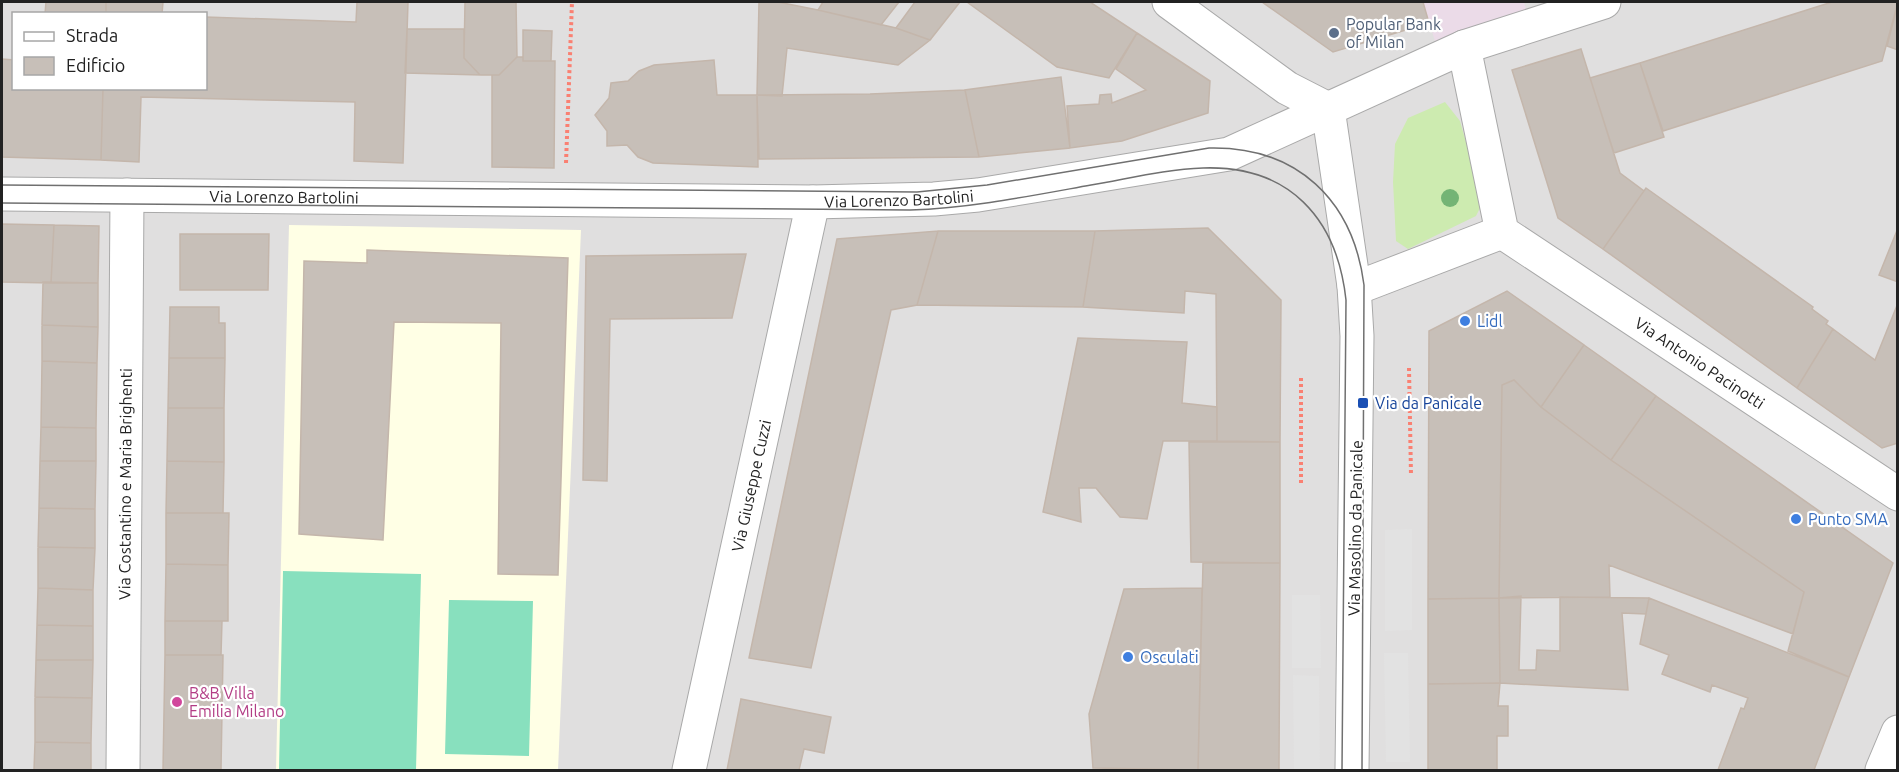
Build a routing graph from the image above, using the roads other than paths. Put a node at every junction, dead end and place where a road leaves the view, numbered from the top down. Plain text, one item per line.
1 (1169, 2) edge
2 (1604, 2) edge
3 (1464, 47) junction
4 (1328, 109) junction
5 (2, 194) edge
6 (127, 195) junction
7 (813, 202) junction
8 (1502, 232) junction
9 (1354, 286) junction
10 (1898, 494) edge
11 (123, 771) edge
12 (689, 771) edge
13 (1352, 771) edge

1 - 4 street
2 - 3 street, Via Lorenzo Bartolini
3 - 4 street, Via Lorenzo Bartolini
3 - 8 street
4 - 7 street, Via Lorenzo Bartolini
4 - 9 street, Via Masolino da Panicale
5 - 6 street, Via Lorenzo Bartolini
6 - 7 street, Via Lorenzo Bartolini
6 - 11 street, Via Costantino e Maria Brighenti
7 - 12 street, Via Giuseppe Cuzzi
8 - 9 street
8 - 10 street, Via Antonio Pacinotti
9 - 13 street, Via Masolino da Panicale

